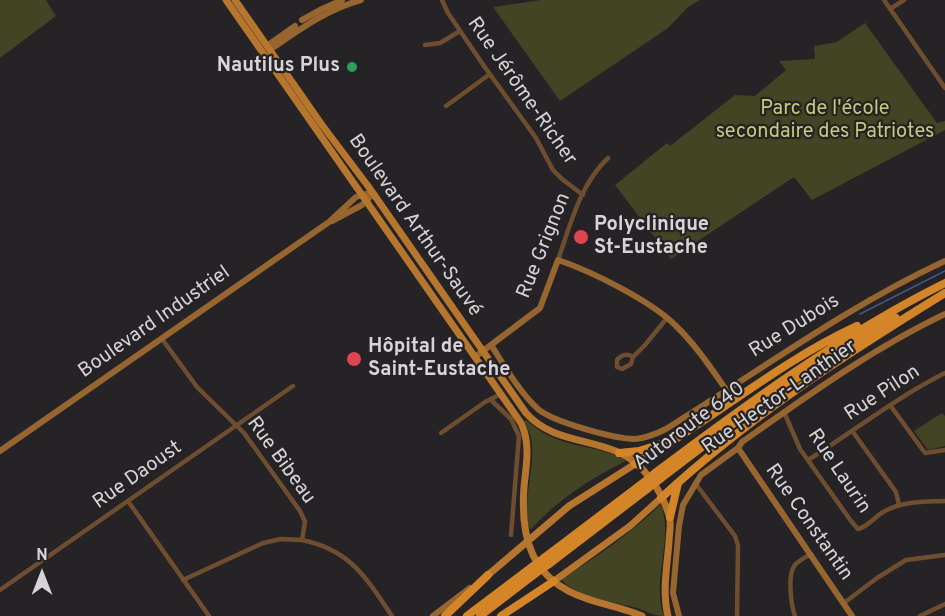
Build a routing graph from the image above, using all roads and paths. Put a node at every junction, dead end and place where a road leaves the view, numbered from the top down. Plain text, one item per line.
1 (226, 0) edge
2 (235, 0) edge
3 (342, 0) edge
4 (361, 0) edge
5 (442, 0) edge
6 (884, 0) edge
7 (904, 0) edge
8 (890, 9) junction
9 (302, 21) joint
10 (295, 26) joint
11 (460, 30) junction
12 (425, 45) dead end
13 (269, 48) junction
14 (490, 74) junction
15 (945, 87) edge
16 (446, 106) dead end
17 (608, 158) dead end
18 (372, 193) junction
19 (583, 195) junction
20 (364, 198) junction
21 (558, 260) junction
22 (945, 261) edge
23 (945, 283) edge
24 (945, 293) edge
25 (897, 308) junction
26 (945, 314) edge
27 (667, 318) junction
28 (162, 339) junction
29 (491, 345) junction
30 (482, 351) junction
31 (475, 357) junction
32 (633, 357) dead end
33 (945, 373) edge
34 (293, 386) dead end
35 (727, 391) junction
36 (501, 394) junction
37 (491, 400) junction
38 (890, 405) junction
39 (784, 412) junction
40 (237, 426) junction
41 (853, 432) junction
42 (441, 433) dead end
43 (671, 440) junction
44 (738, 448) junction
45 (945, 450) edge
46 (0, 451) edge
47 (619, 453) junction
48 (808, 460) junction
49 (635, 464) junction
50 (658, 476) junction
51 (678, 483) junction
52 (695, 483) junction
53 (661, 498) junction
54 (128, 501) junction
55 (945, 501) edge
56 (899, 505) junction
57 (670, 517) junction
58 (511, 535) dead end
59 (302, 540) junction
60 (526, 540) junction
61 (811, 554) junction
62 (945, 555) edge
63 (534, 570) junction
64 (488, 575) junction
65 (183, 580) junction
66 (554, 580) junction
67 (0, 590) edge
68 (844, 603) junction
69 (945, 604) edge
70 (209, 616) edge
71 (392, 616) edge
72 (433, 616) edge
73 (445, 616) edge
74 (467, 616) edge
75 (480, 616) edge
76 (501, 616) edge
77 (642, 616) edge
78 (668, 616) edge
79 (679, 616) edge
80 (737, 616) edge
81 (795, 616) edge
82 (852, 616) edge
83 (920, 616) edge

1 - 13 main road, Boulevard Arthur-Sauvé
2 - 13 main road, Boulevard Arthur-Sauvé
3 - 9 street
4 - 13 street
5 - 11 street, Rue Jérôme-Richer
6 - 8 street
7 - 8 street
8 - 15 street
9 - 10 street
10 - 13 street
11 - 12 street
11 - 14 street, Rue Jérôme-Richer
13 - 18 main road, Boulevard Arthur-Sauvé
13 - 20 main road, Boulevard Arthur-Sauvé
14 - 16 street
14 - 19 street, Rue Jérôme-Richer
17 - 19 street, Rue Grignon
18 - 20 street, Boulevard Industriel
18 - 30 main road, Boulevard Arthur-Sauvé
19 - 21 street, Rue Grignon
20 - 28 street, Boulevard Industriel
20 - 31 main road, Boulevard Arthur-Sauvé
21 - 27 street
21 - 29 street, Rue Grignon
22 - 35 street, Rue Dubois
23 - 25 highway, Autoroute 640
24 - 50 highway, Autoroute 640
24 - 51 highway
25 - 43 highway
25 - 50 highway, Autoroute 640
26 - 39 street, Rue Hector-Lanthier
27 - 32 street
27 - 35 street
28 - 40 street, Rue Bibeau
28 - 46 street, Boulevard Industriel
29 - 30 street, Rue Grignon
29 - 35 street, Rue Dubois
30 - 31 street, Rue Grignon
30 - 47 main road, Boulevard Arthur-Sauvé
31 - 36 main road, Boulevard Arthur-Sauvé
33 - 38 street, Rue Pilon
34 - 40 street, Rue Daoust
36 - 37 street
36 - 60 main road, Boulevard Arthur-Sauvé
37 - 42 street
37 - 58 street
38 - 41 street, Rue Pilon
38 - 45 street
39 - 44 street, Rue Hector-Lanthier
39 - 48 street, Rue Laurin
40 - 54 street, Rue Daoust
40 - 59 street, Rue Bibeau
41 - 48 street, Rue Pilon
41 - 56 street
43 - 47 highway
43 - 49 highway
44 - 52 street, Rue Hector-Lanthier
44 - 61 street, Rue Constantin
47 - 49 main road, Boulevard Arthur-Sauvé
48 - 56 street, Rue Laurin
49 - 53 main road, Boulevard Arthur-Sauvé
49 - 60 main road
50 - 63 highway, Autoroute 640, bridge
51 - 53 highway
51 - 57 highway
52 - 79 street, Rue Hector-Lanthier
52 - 80 street
53 - 57 main road, Boulevard Arthur-Sauvé
53 - 66 main road
54 - 65 street
54 - 67 street, Rue Daoust
55 - 56 street, Rue Laurin
57 - 78 main road, Boulevard Arthur-Sauvé
59 - 65 street
59 - 71 street
60 - 64 main road
60 - 66 main road, Boulevard Arthur-Sauvé
61 - 68 street, Rue Constantin
61 - 81 street
62 - 68 street
63 - 74 highway, Autoroute 640
63 - 75 highway, Autoroute 640
64 - 72 street
64 - 73 highway
65 - 70 street
66 - 76 highway
66 - 77 main road, Boulevard Arthur-Sauvé
68 - 82 street, Rue Constantin
69 - 83 street

